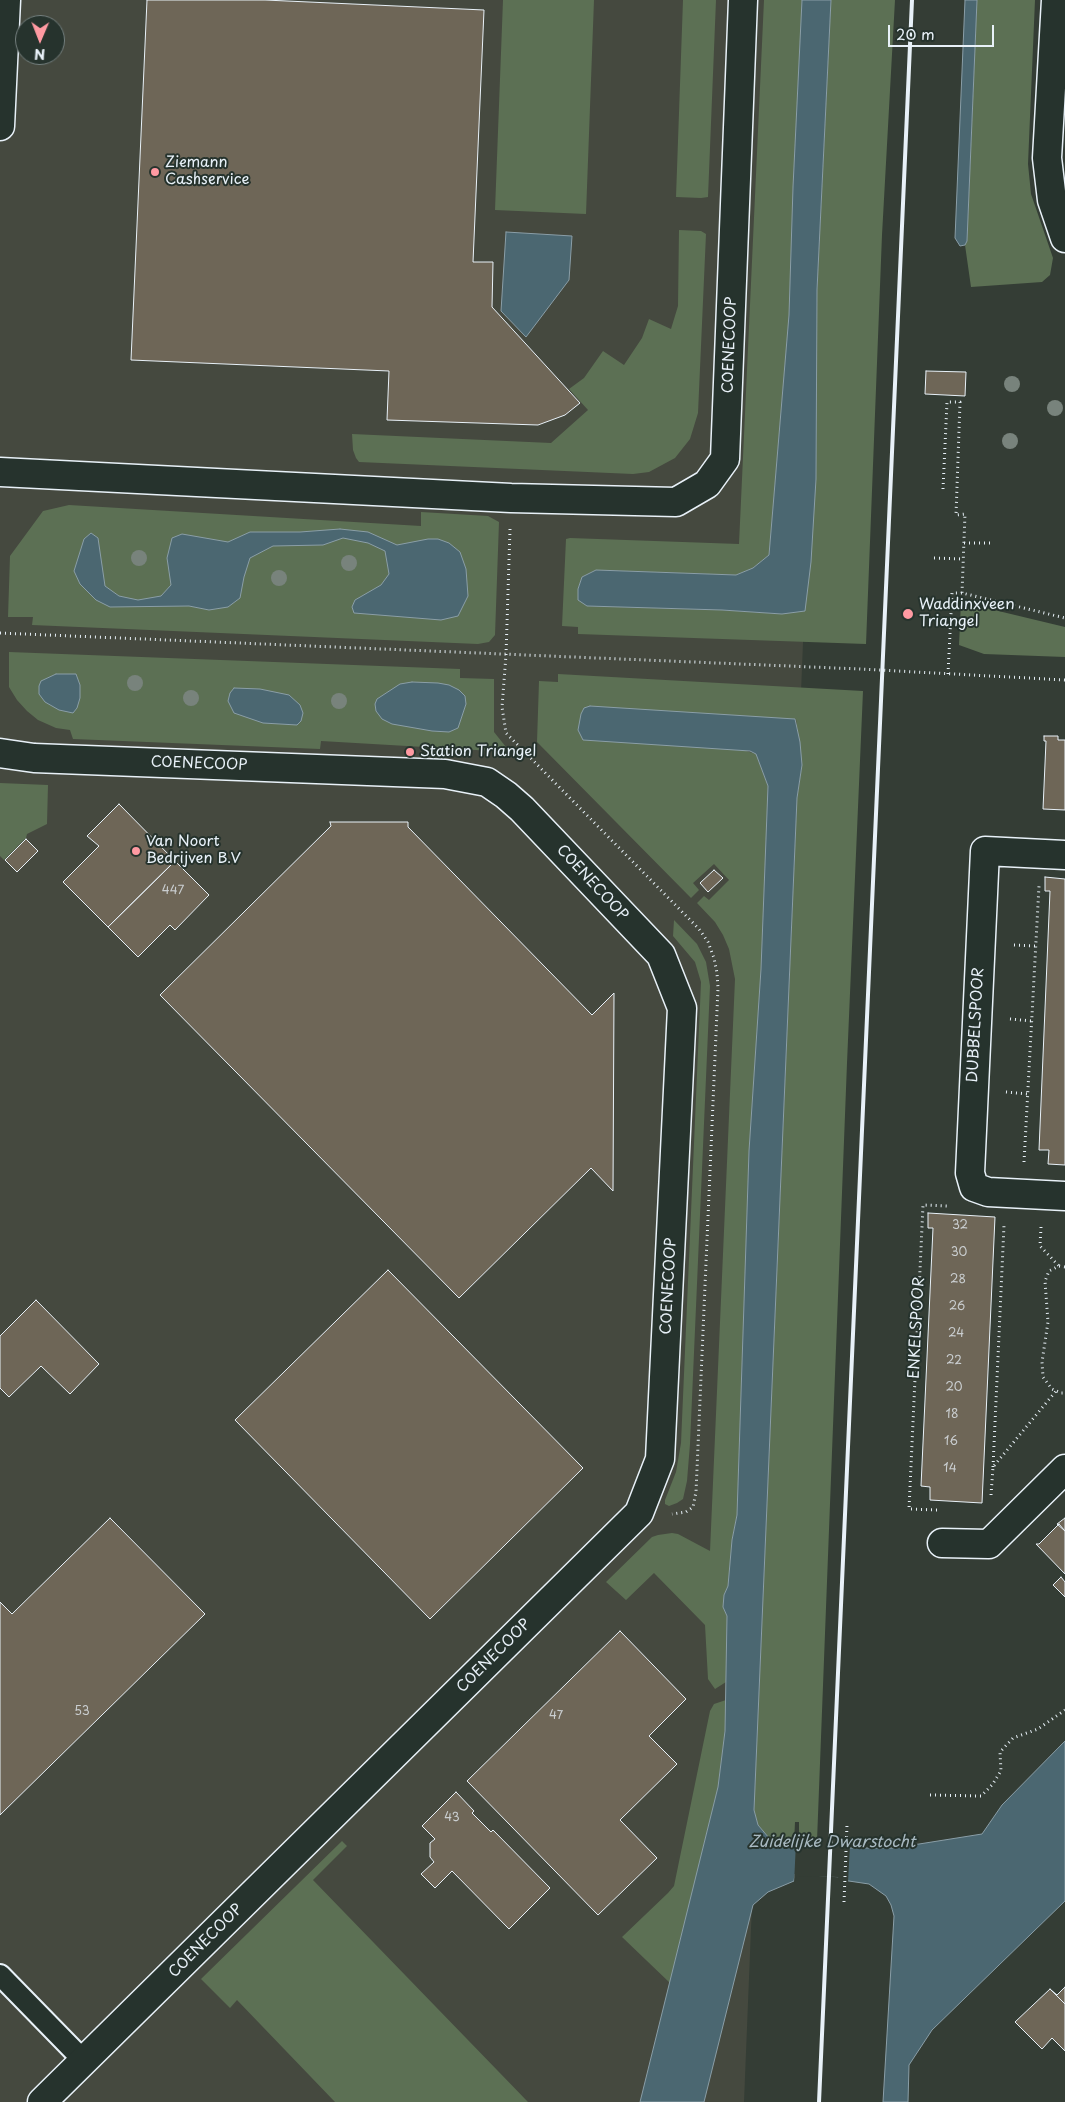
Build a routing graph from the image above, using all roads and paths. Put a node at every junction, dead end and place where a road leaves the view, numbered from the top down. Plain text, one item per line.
1 (6, 0) edge
2 (743, 0) edge
3 (1056, 0) edge
4 (0, 126) edge
5 (1065, 238) edge
6 (0, 472) edge
7 (943, 489) dead end
8 (511, 498) junction
9 (964, 543) junction
10 (990, 543) dead end
11 (934, 558) dead end
12 (963, 559) junction
13 (962, 593) junction
14 (1065, 618) edge
15 (0, 633) edge
16 (506, 655) junction
17 (948, 674) junction
18 (1065, 680) edge
19 (0, 753) edge
20 (1053, 854) edge
21 (974, 1187) junction
22 (1043, 1195) edge
23 (1004, 1222) dead end
24 (1059, 1266) junction
25 (1065, 1267) edge
26 (1056, 1391) junction
27 (1065, 1393) edge
28 (993, 1467) junction
29 (1065, 1469) edge
30 (909, 1509) dead end
31 (942, 1543) dead end
32 (989, 1544) junction
33 (1065, 1710) edge
34 (930, 1795) dead end
35 (847, 1825) dead end
36 (844, 1902) dead end
37 (0, 1975) edge
38 (84, 2061) junction
39 (42, 2102) edge

1 - 4 street
2 - 8 street, COENECOOP
3 - 5 street
6 - 8 street, COENECOOP
7 - 9 path
8 - 16 path
9 - 10 path
9 - 12 path
11 - 12 path
12 - 13 path
13 - 14 path
13 - 17 path
15 - 16 path
16 - 17 path
17 - 18 path
19 - 38 street, COENECOOP
20 - 21 street, DUBBELSPOOR
20 - 22 path
21 - 22 street
21 - 30 path, ENKELSPOOR
22 - 24 path
23 - 28 path
24 - 25 path
24 - 26 path
26 - 27 path
26 - 28 path
28 - 32 path
29 - 32 street
31 - 32 street
33 - 34 path
35 - 36 path
37 - 38 lane
38 - 39 street, COENECOOP

